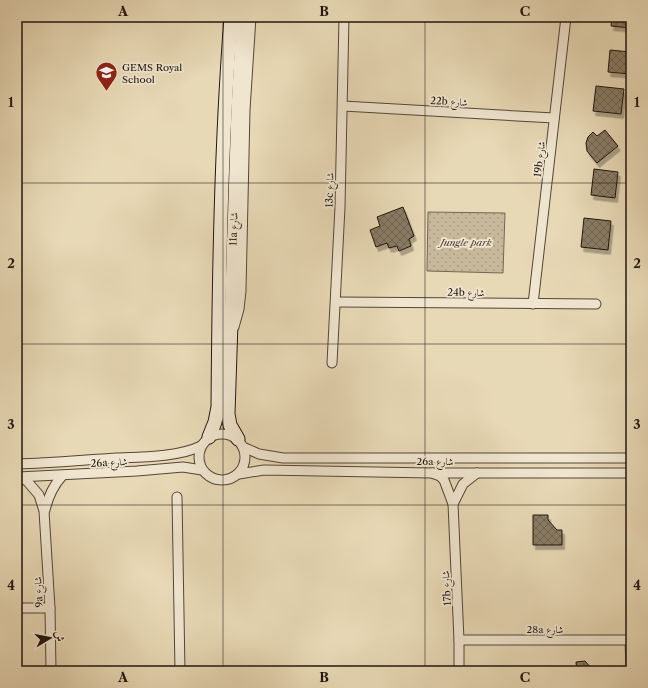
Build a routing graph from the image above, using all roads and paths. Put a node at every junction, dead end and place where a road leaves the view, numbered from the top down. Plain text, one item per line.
1 (231, 17) edge
2 (243, 17) edge
3 (251, 17) edge
4 (344, 17) edge
5 (566, 17) edge
6 (343, 106) junction
7 (554, 118) junction
8 (336, 302) junction
9 (533, 304) junction
10 (596, 304) dead end
11 (231, 336) junction
12 (332, 363) dead end
13 (205, 442) junction
14 (241, 443) junction
15 (631, 458) edge
16 (17, 464) edge
17 (202, 470) junction
18 (431, 472) junction
19 (478, 473) junction
20 (631, 473) edge
21 (239, 474) junction
22 (62, 476) junction
23 (18, 477) edge
24 (177, 497) dead end
25 (453, 504) junction
26 (44, 512) junction
27 (17, 608) edge
28 (50, 608) junction
29 (459, 640) junction
30 (631, 640) edge
31 (51, 671) edge
32 (180, 671) edge
33 (459, 671) edge
34 (631, 671) edge

1 - 13 street, 11a شارع
2 - 11 street, 11a شارع
3 - 11 street
4 - 6 street, 13c شارع
5 - 7 street, 19b شارع
6 - 7 street, 22b شارع
6 - 8 street, 13c شارع
7 - 9 street, 19b شارع
8 - 9 street, 24b شارع
8 - 12 street, 13c شارع
9 - 10 street, 24b شارع
11 - 14 street, 11a شارع
13 - 14 street
13 - 16 street, 26a شارع
13 - 17 street
14 - 15 street, 26a شارع
14 - 21 street
17 - 21 street
17 - 22 street, 26a شارع
18 - 19 street, 26a شارع
18 - 21 street, 26a شارع
18 - 25 street, 17b شارع
19 - 20 street, 26a شارع
19 - 25 street, 17b شارع
22 - 23 street, 26a شارع
22 - 26 street, 9a شارع
23 - 26 street, 9a شارع
24 - 32 street
25 - 29 street, 17b شارع
26 - 28 street, 9a شارع
27 - 28 street
28 - 31 street, 9a شارع
29 - 30 street, 28a شارع
29 - 33 street, 17b شارع
30 - 34 street

